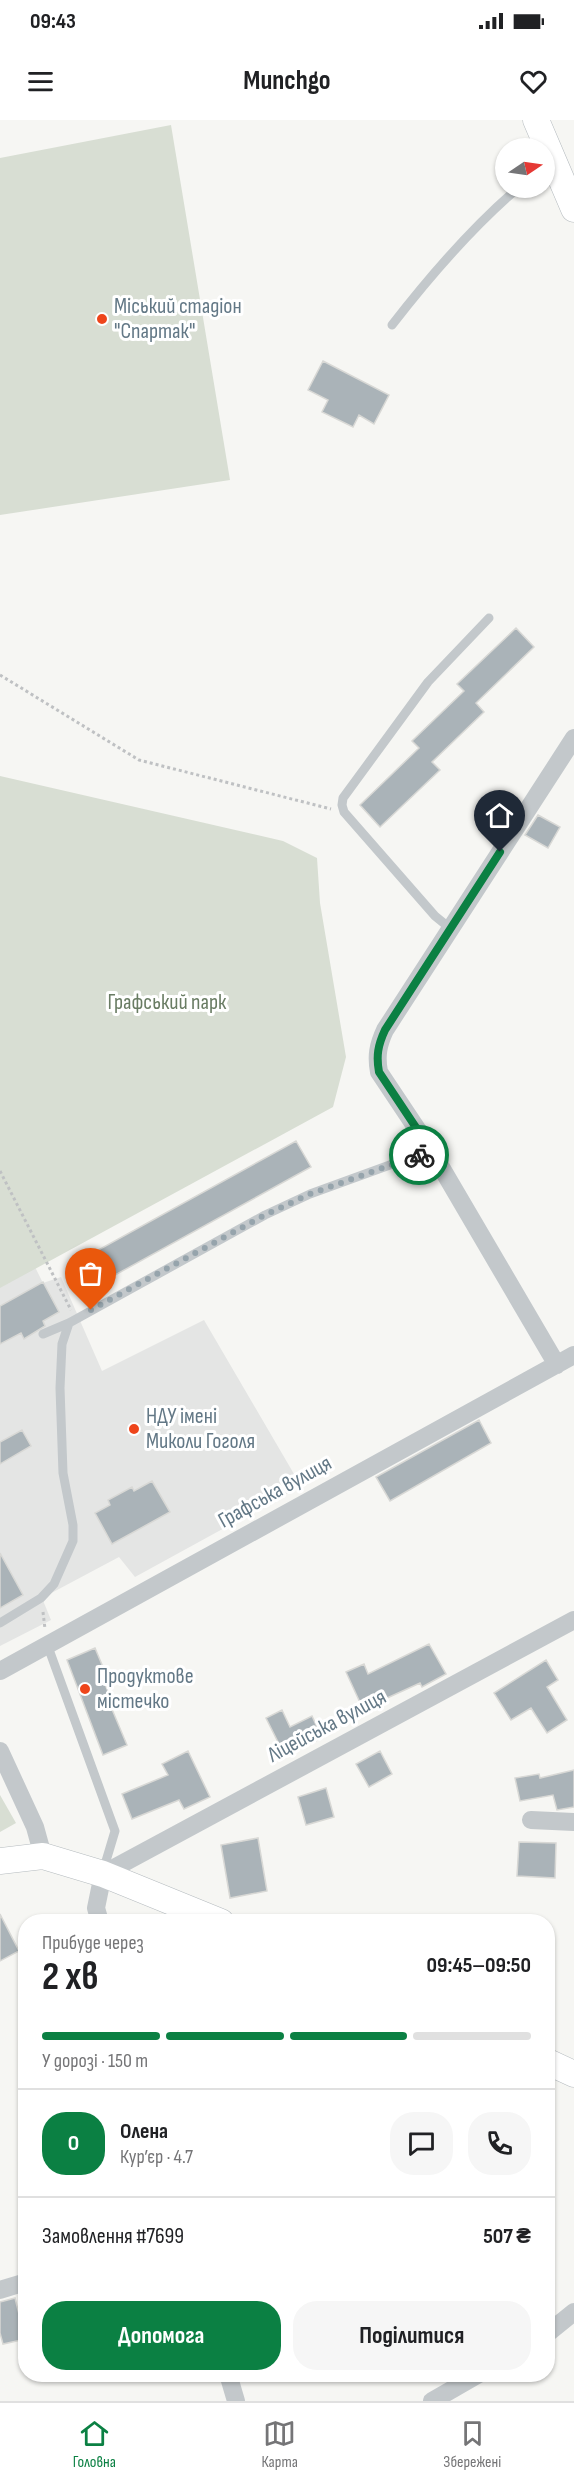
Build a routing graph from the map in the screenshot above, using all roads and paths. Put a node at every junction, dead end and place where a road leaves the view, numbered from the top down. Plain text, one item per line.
1 (536, 120) edge
2 (541, 138) edge
3 (555, 174) edge
4 (507, 198) edge
5 (574, 209) edge
6 (392, 325) dead end
7 (489, 618) dead end
8 (0, 675) edge
9 (574, 738) edge
10 (344, 812) junction
11 (451, 929) junction
12 (431, 1150) junction
13 (0, 1171) edge
14 (72, 1321) junction
15 (43, 1334) dead end
16 (574, 1355) edge
17 (557, 1365) junction
18 (41, 1598) junction
19 (574, 1620) edge
20 (0, 1623) edge
21 (47, 1644) junction
22 (0, 1671) edge
23 (0, 1750) edge
24 (531, 1820) dead end
25 (574, 1822) edge
26 (43, 1856) junction
27 (0, 1861) edge
28 (103, 1874) junction
29 (98, 1914) edge
30 (201, 1914) edge
31 (555, 2065) edge
32 (574, 2074) edge
33 (18, 2284) edge
34 (0, 2290) edge
35 (574, 2312) edge
36 (555, 2327) edge
37 (230, 2382) edge
38 (465, 2382) edge
39 (236, 2401) edge
40 (432, 2401) edge

1 - 2 street
3 - 5 street
4 - 6 lane
7 - 10 lane
8 - 10 path
9 - 11 street
10 - 11 lane
11 - 12 street
12 - 14 lane
12 - 17 street
13 - 14 path
14 - 15 lane
14 - 18 lane
16 - 17 street, Графська вулиця
17 - 21 street, Графська вулиця
18 - 20 lane
18 - 21 path
19 - 28 street, Ліцейська вулиця
21 - 22 street, Графська вулиця
21 - 28 lane
23 - 26 street
24 - 25 street
26 - 27 street
26 - 28 street
28 - 29 street
28 - 30 street
31 - 32 street
33 - 34 street
35 - 36 street
37 - 39 street
38 - 40 street

